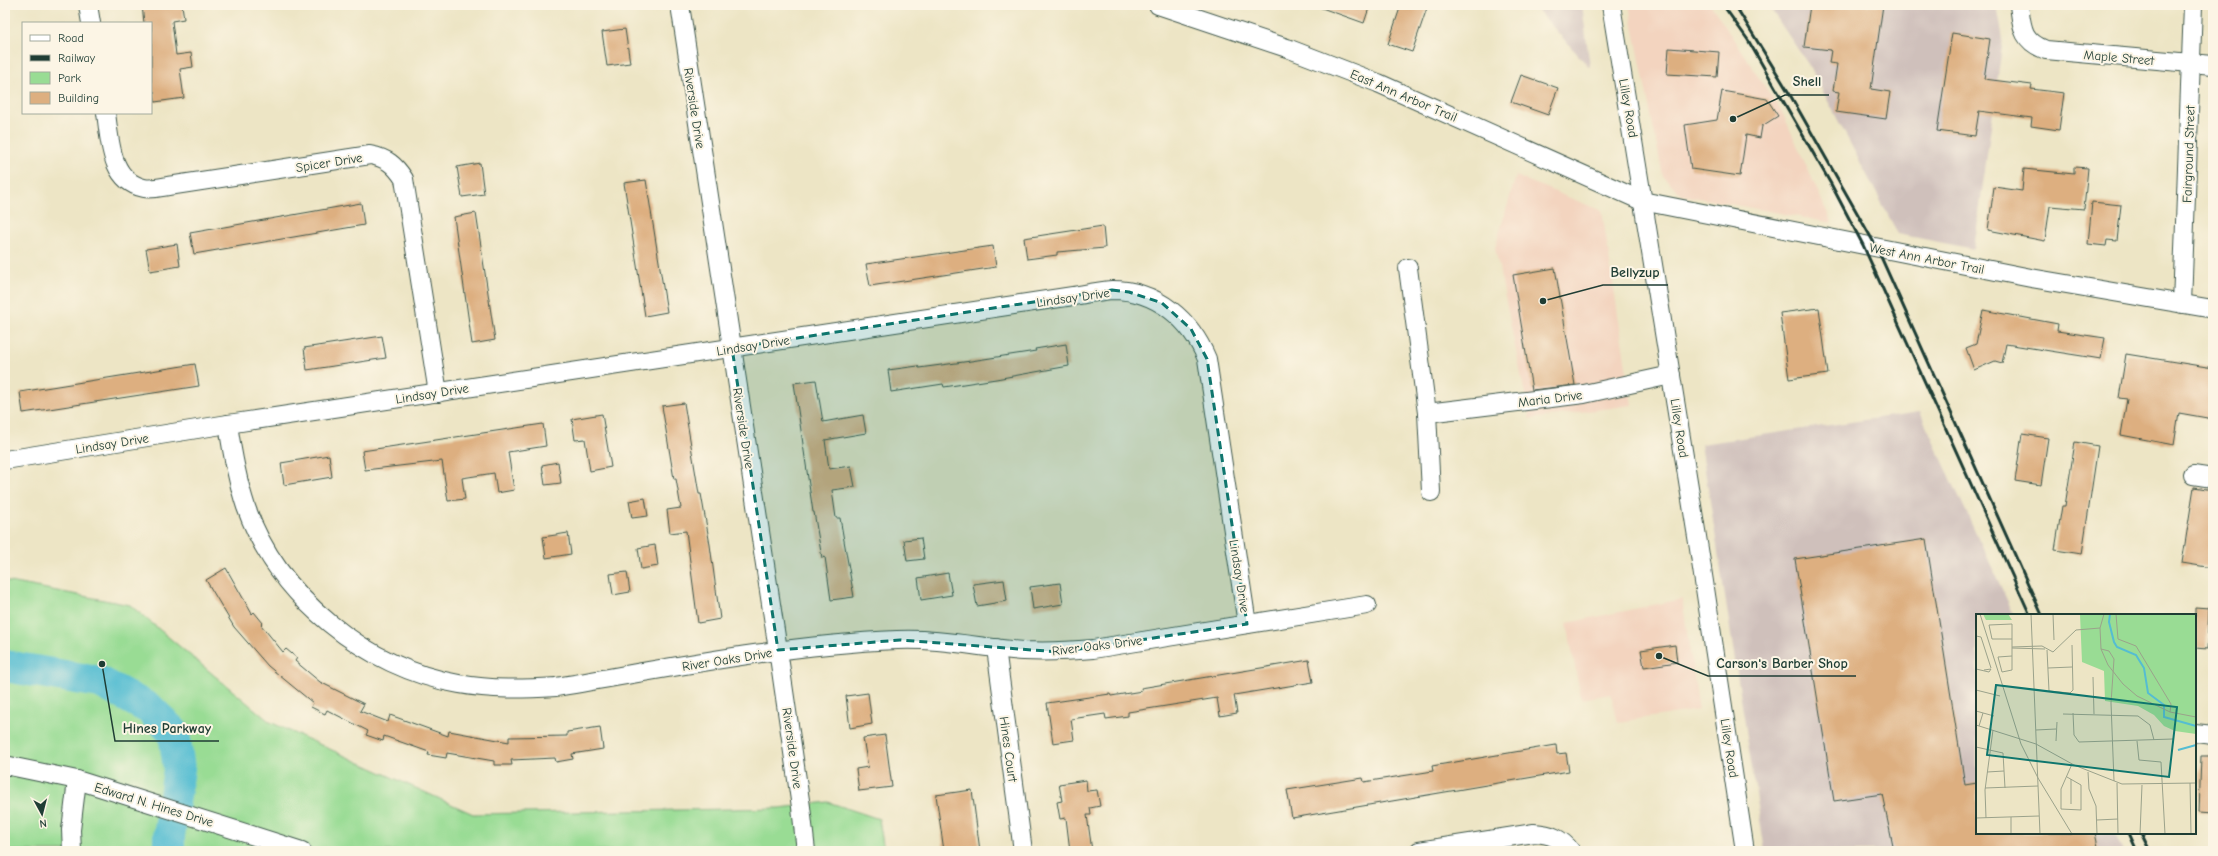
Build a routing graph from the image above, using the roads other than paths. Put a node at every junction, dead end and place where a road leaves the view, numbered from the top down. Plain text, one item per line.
1 (88, 5) edge
2 (680, 5) edge
3 (1611, 5) edge
4 (2019, 5) edge
5 (2193, 5) edge
6 (1174, 8) edge
7 (91, 22) edge
8 (2191, 63) junction
9 (2213, 65) edge
10 (106, 114) edge
11 (1642, 201) junction
12 (1408, 268) dead end
13 (2182, 304) junction
14 (2213, 309) edge
15 (732, 348) junction
16 (1671, 375) junction
17 (438, 392) junction
18 (1428, 413) junction
19 (228, 424) junction
20 (5, 460) edge
21 (2193, 475) dead end
22 (2213, 478) edge
23 (1430, 492) dead end
24 (1366, 605) dead end
25 (1248, 624) junction
26 (996, 648) junction
27 (778, 650) junction
28 (2196, 733) edge
29 (2213, 734) edge
30 (5, 766) edge
31 (77, 780) junction
32 (72, 851) edge
33 (302, 851) edge
34 (806, 851) edge
35 (1023, 851) edge
36 (1418, 851) edge
37 (1571, 851) edge
38 (1745, 851) edge

1 - 7 street
2 - 15 street, Riverside Drive
3 - 11 street, Lilley Road
4 - 8 street, Maple Street
5 - 8 street, Fairground Street
6 - 11 street, East Ann Arbor Trail
8 - 9 street, Maple Street
8 - 13 street, Fairground Street
10 - 17 street, Spicer Drive
11 - 13 street, West Ann Arbor Trail
11 - 16 street, Lilley Road
12 - 18 street
13 - 14 street, West Ann Arbor Trail
15 - 17 street, Lindsay Drive
15 - 25 street, Lindsay Drive
15 - 27 street, Riverside Drive
16 - 18 street, Maria Drive
16 - 38 street, Lilley Road
17 - 19 street, Lindsay Drive
18 - 23 street
19 - 20 street, Lindsay Drive
19 - 27 street, River Oaks Drive
21 - 22 street
24 - 25 street, River Oaks Drive
25 - 26 street, River Oaks Drive
26 - 27 street, River Oaks Drive
26 - 35 street, Hines Court
27 - 34 street, Riverside Drive
28 - 29 street
30 - 31 street, Edward N. Hines Drive
31 - 32 street
31 - 33 street, Edward N. Hines Drive
36 - 37 street

